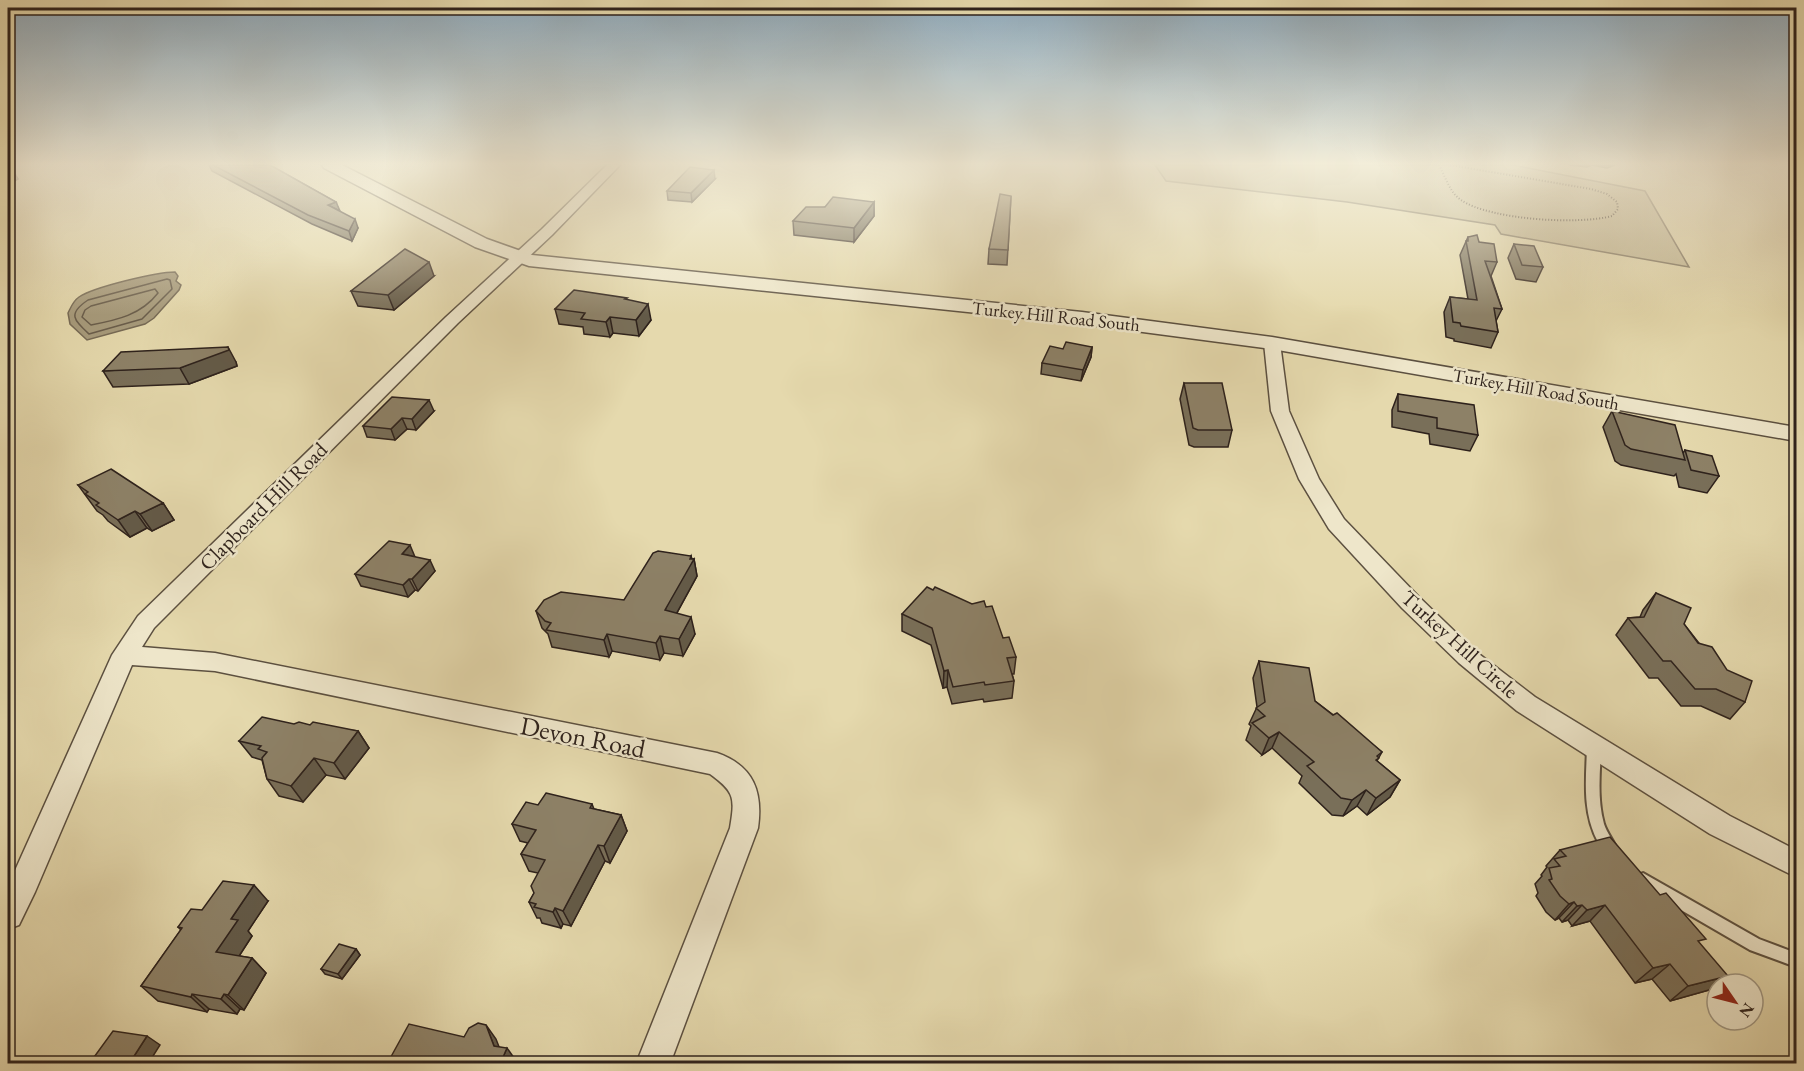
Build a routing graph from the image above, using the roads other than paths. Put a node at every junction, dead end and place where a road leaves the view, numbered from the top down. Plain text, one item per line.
1 (425, 215) edge
2 (563, 215) edge
3 (519, 258) junction
4 (1272, 343) junction
5 (1797, 434) edge
6 (124, 655) junction
7 (1594, 748) junction
8 (1797, 864) edge
9 (8, 915) edge
10 (1797, 960) edge
11 (653, 1064) edge

1 - 3 street, Turkey Hill Road South
2 - 3 street, Clapboard Hill Road
3 - 4 street, Turkey Hill Road South
3 - 6 street, Clapboard Hill Road
4 - 5 street, Turkey Hill Road South
4 - 7 street, Turkey Hill Circle
6 - 9 street, Clapboard Hill Road
6 - 11 street, Devon Road
7 - 8 street, Turkey Hill Circle
7 - 10 lane

